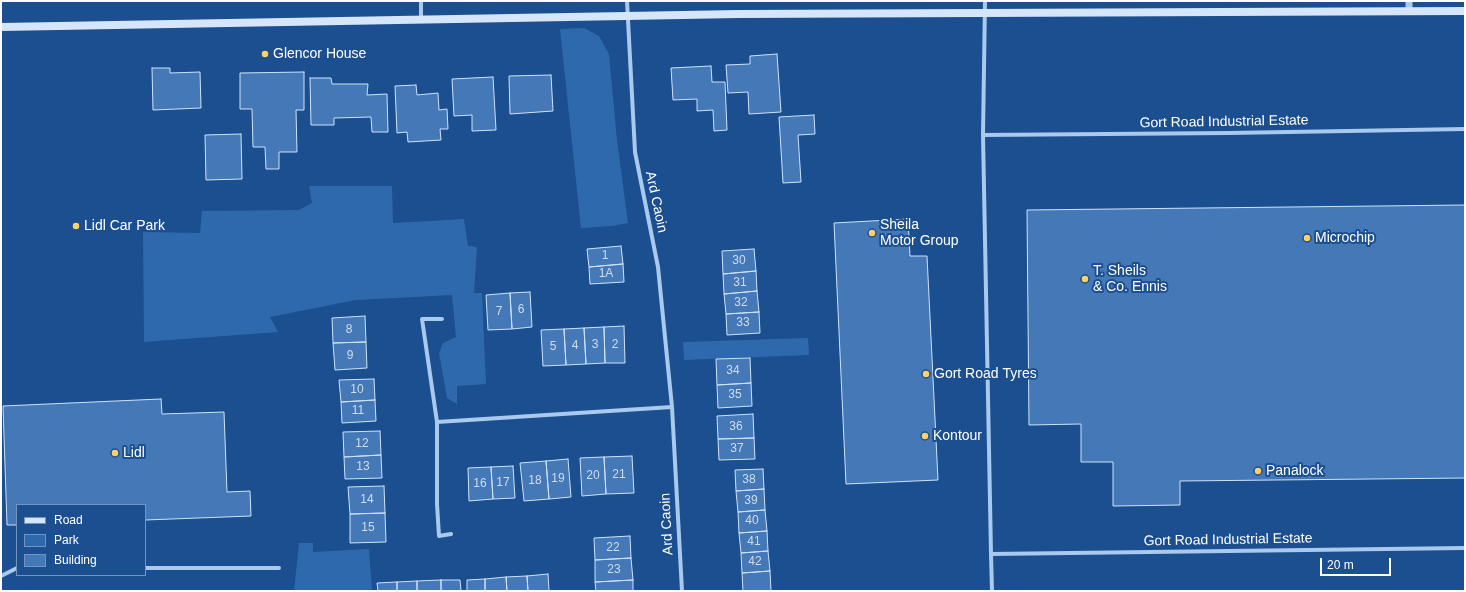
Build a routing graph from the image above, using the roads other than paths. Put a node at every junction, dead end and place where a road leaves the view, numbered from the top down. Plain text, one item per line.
1 (421, 1) edge
2 (627, 1) edge
3 (985, 1) edge
4 (1409, 1) edge
5 (1409, 11) junction
6 (1465, 11) edge
7 (984, 13) junction
8 (627, 15) junction
9 (422, 20) junction
10 (1, 27) edge
11 (1465, 129) edge
12 (983, 135) junction
13 (442, 319) dead end
14 (672, 407) junction
15 (437, 422) junction
16 (451, 534) dead end
17 (1465, 548) edge
18 (991, 554) junction
19 (16, 568) edge
20 (146, 568) edge
21 (280, 568) dead end
22 (1, 576) edge
23 (682, 591) edge
24 (992, 591) edge

1 - 9 street
2 - 8 street, Ard Caoin
3 - 7 street
4 - 5 street
5 - 6 main road
5 - 7 main road
7 - 8 main road
7 - 12 street
8 - 9 main road
8 - 14 street, Ard Caoin
9 - 10 main road
11 - 12 street, Gort Road Industrial Estate
12 - 18 street
13 - 15 street
14 - 15 street
14 - 23 street, Ard Caoin
15 - 16 street
17 - 18 street, Gort Road Industrial Estate
18 - 24 street
19 - 22 street
20 - 21 street

